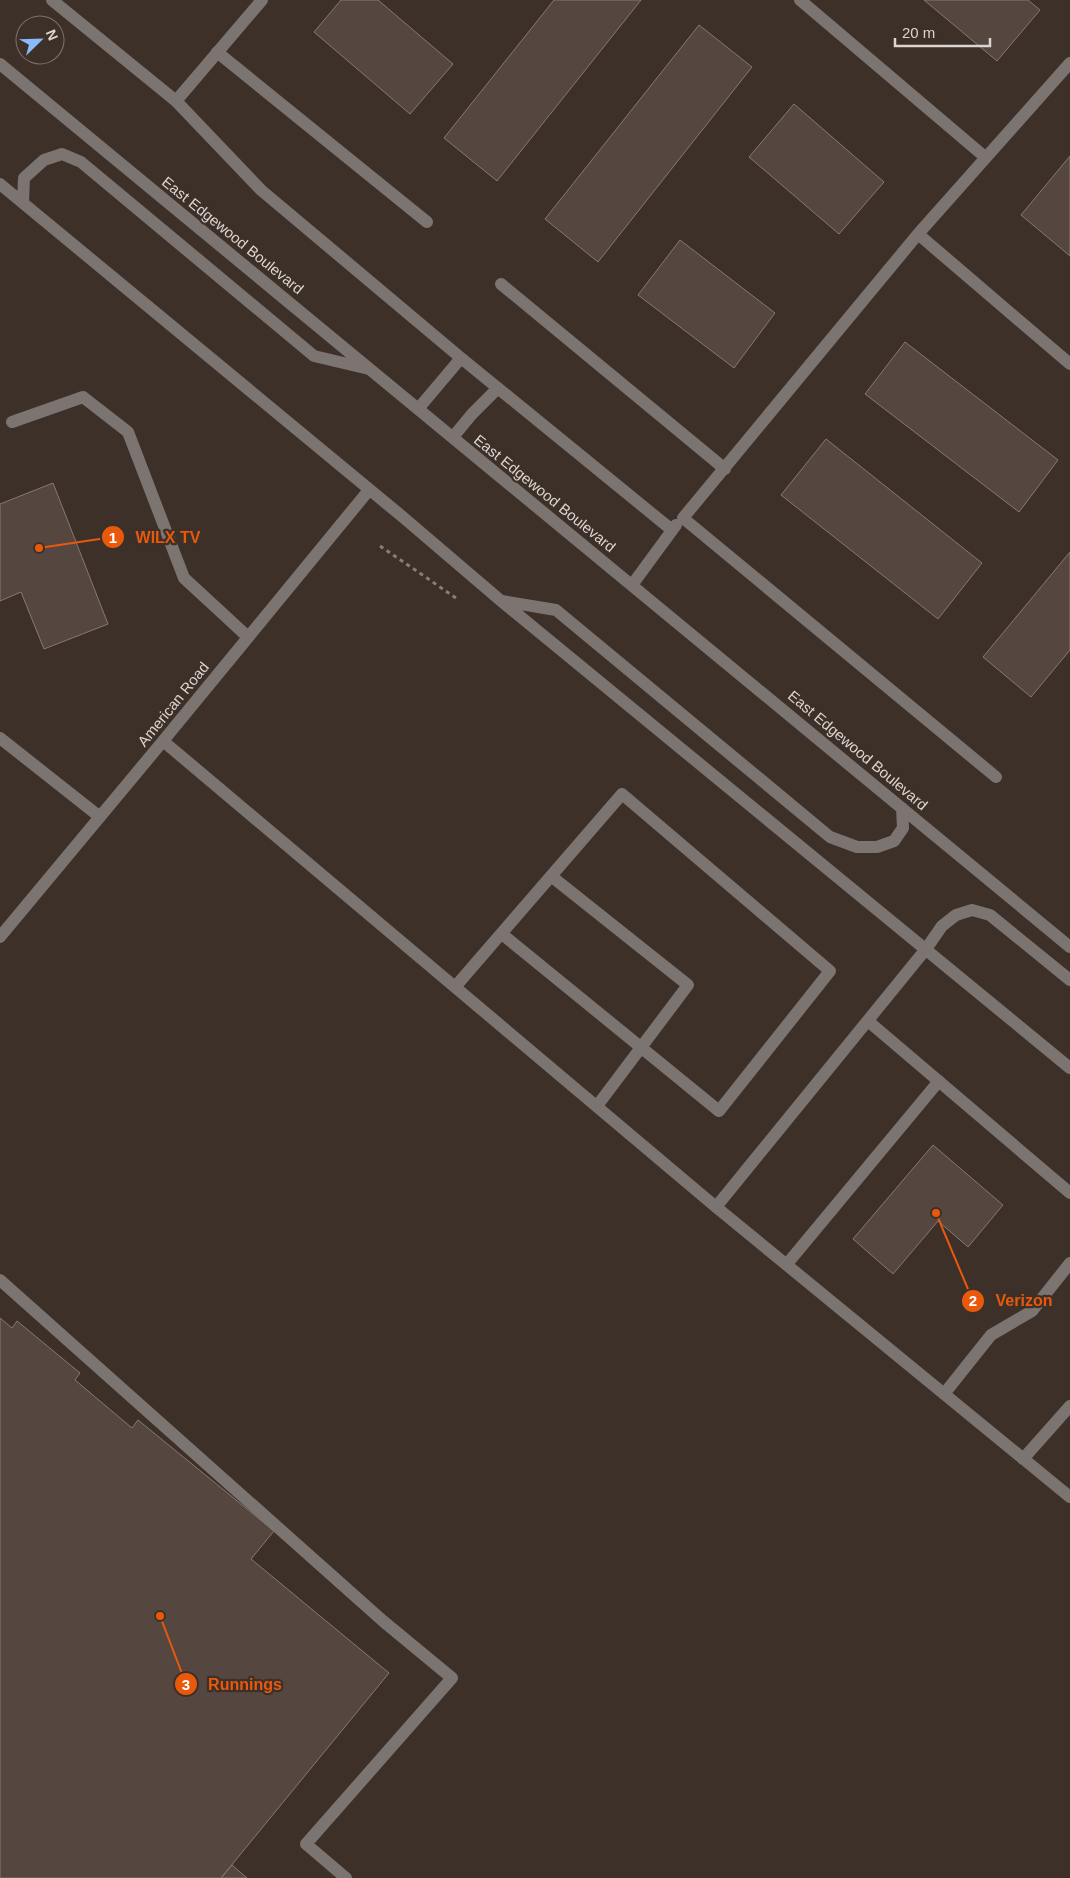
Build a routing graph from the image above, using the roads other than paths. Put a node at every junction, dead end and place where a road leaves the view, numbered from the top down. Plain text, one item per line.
1 (52, 0) edge
2 (262, 0) edge
3 (800, 0) edge
4 (217, 52) junction
5 (1070, 63) edge
6 (0, 64) edge
7 (176, 101) junction
8 (985, 157) junction
9 (0, 184) edge
10 (22, 203) junction
11 (427, 222) dead end
12 (918, 234) junction
13 (501, 284) dead end
14 (461, 358) junction
15 (1070, 364) edge
16 (372, 370) junction
17 (498, 388) junction
18 (418, 409) junction
19 (12, 422) dead end
20 (453, 438) junction
21 (725, 469) junction
22 (370, 490) junction
23 (683, 518) junction
24 (672, 530) junction
25 (632, 585) junction
26 (500, 600) junction
27 (248, 637) junction
28 (0, 738) edge
29 (163, 741) junction
30 (996, 777) dead end
31 (902, 808) junction
32 (100, 817) junction
33 (551, 876) junction
34 (502, 934) junction
35 (0, 937) edge
36 (1070, 947) edge
37 (926, 949) junction
38 (1070, 980) edge
39 (455, 987) junction
40 (868, 1021) junction
41 (641, 1048) junction
42 (1070, 1068) edge
43 (938, 1081) junction
44 (597, 1106) junction
45 (1070, 1193) edge
46 (716, 1207) junction
47 (1070, 1263) edge
48 (786, 1264) junction
49 (0, 1280) edge
50 (944, 1394) junction
51 (1070, 1406) edge
52 (1023, 1459) junction
53 (1070, 1497) edge
54 (346, 1878) edge

1 - 7 street
2 - 4 street
3 - 8 street
4 - 7 street
4 - 11 street
5 - 8 street
6 - 16 street, East Edgewood Boulevard
7 - 14 street
8 - 12 street
9 - 10 street
10 - 16 street
10 - 22 street
12 - 15 street
12 - 21 street
13 - 21 street
14 - 17 street
14 - 18 street
16 - 18 street, East Edgewood Boulevard
17 - 20 street
17 - 24 street
18 - 20 street, East Edgewood Boulevard
19 - 27 street
20 - 25 street, East Edgewood Boulevard
21 - 23 street
22 - 26 street
22 - 27 street, American Road
23 - 24 street
23 - 30 street
24 - 25 street
25 - 31 street, East Edgewood Boulevard
26 - 31 street
26 - 37 street
27 - 29 street, American Road
28 - 32 street
29 - 32 street, American Road
29 - 39 street
31 - 36 street, East Edgewood Boulevard
32 - 35 street, American Road
33 - 34 street
33 - 41 street
33 - 41 street
34 - 39 street
34 - 41 street
37 - 38 street
37 - 40 street
37 - 42 street
39 - 44 street
40 - 43 street
40 - 46 street
41 - 44 street
43 - 45 street
43 - 48 street
44 - 46 street
46 - 48 street
47 - 50 street
48 - 50 street
49 - 54 street
50 - 52 street
51 - 52 street
52 - 53 street

